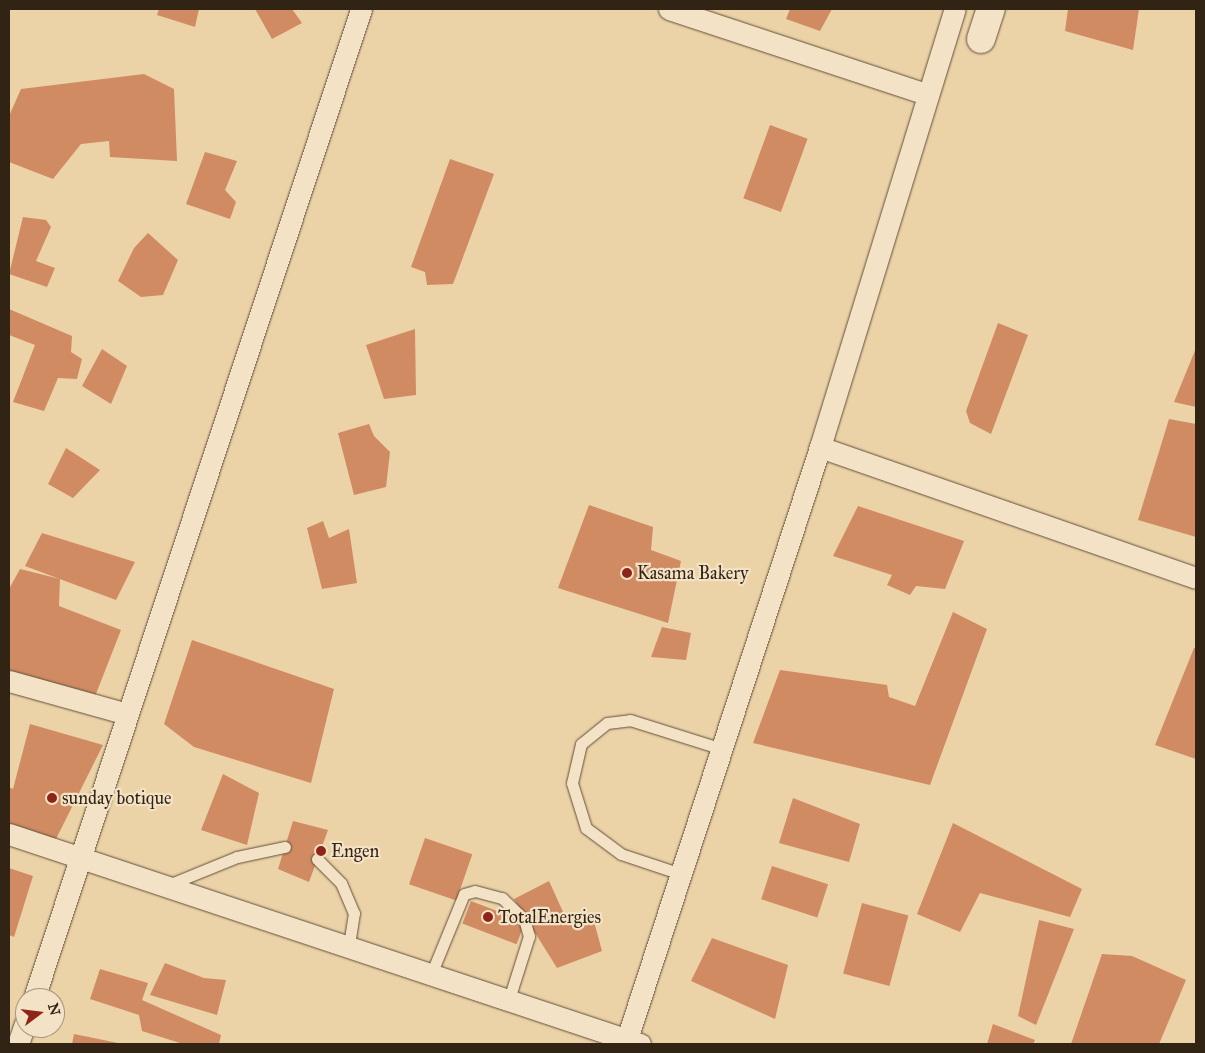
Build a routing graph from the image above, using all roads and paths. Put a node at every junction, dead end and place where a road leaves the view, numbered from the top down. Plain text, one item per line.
1 (361, 9) edge
2 (670, 9) edge
3 (955, 9) edge
4 (991, 9) edge
5 (981, 39) dead end
6 (926, 94) junction
7 (820, 447) junction
8 (1196, 578) edge
9 (9, 681) edge
10 (126, 714) junction
11 (722, 749) junction
12 (9, 834) edge
13 (285, 847) dead end
14 (84, 857) junction
15 (317, 859) dead end
16 (681, 874) junction
17 (168, 885) junction
18 (349, 946) junction
19 (432, 972) junction
20 (38, 988) edge
21 (509, 999) junction
22 (633, 1042) edge

1 - 10 street
2 - 6 street
3 - 6 street
4 - 5 street
6 - 7 street
7 - 8 street
7 - 11 street
9 - 10 street
10 - 14 street
11 - 16 street
11 - 16 lane
12 - 14 street
13 - 17 lane
14 - 17 street
14 - 20 street
15 - 18 lane
16 - 22 street
17 - 18 street
18 - 19 street
19 - 21 street
19 - 21 lane
21 - 22 street

